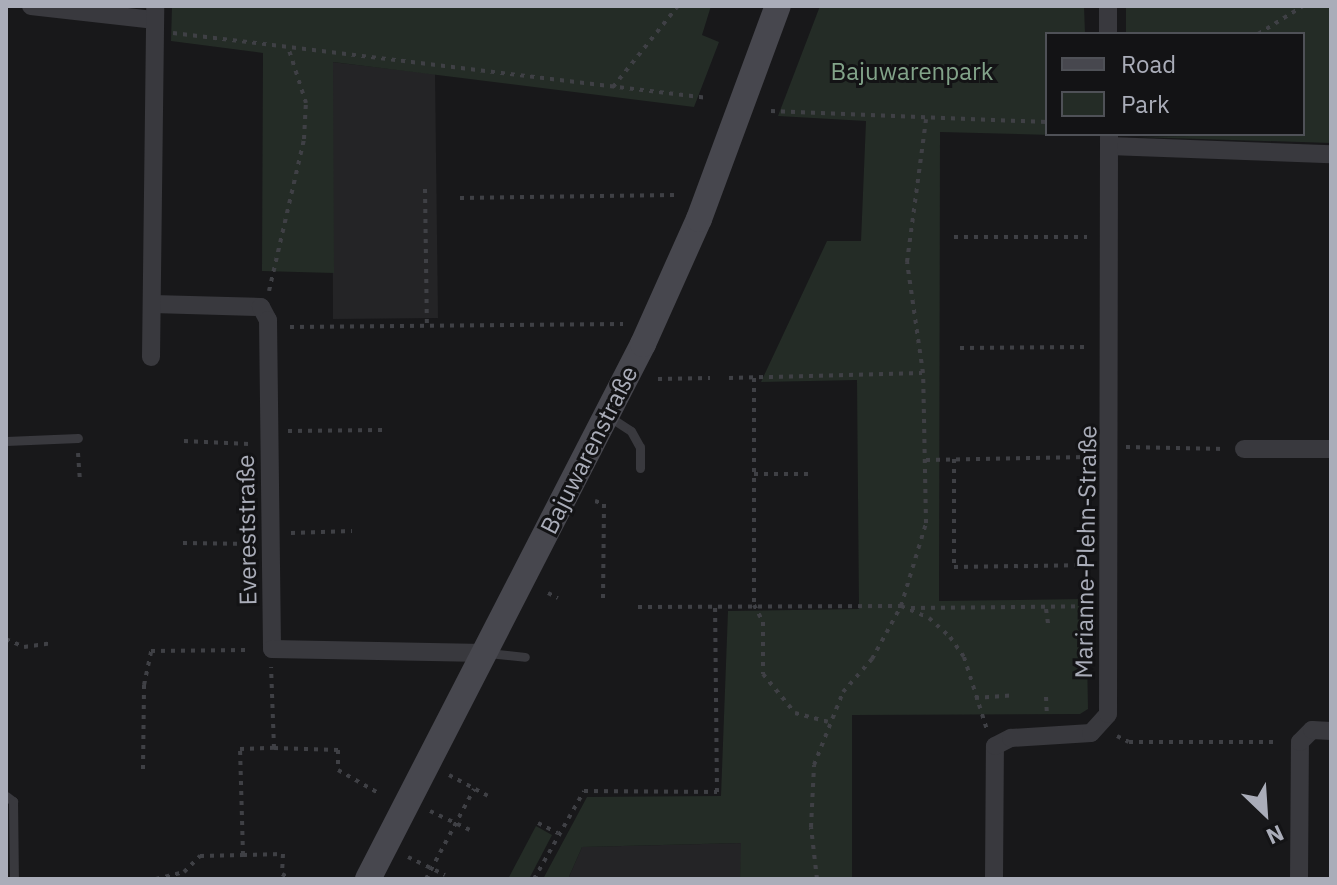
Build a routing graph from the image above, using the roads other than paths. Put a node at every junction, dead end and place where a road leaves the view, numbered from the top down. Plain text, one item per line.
1 (31, 6) edge
2 (778, 6) edge
3 (1108, 6) edge
4 (153, 19) edge
5 (1108, 32) edge
6 (1109, 140) edge
7 (1331, 154) edge
8 (153, 304) junction
9 (151, 357) dead end
10 (608, 416) junction
11 (78, 438) road end
12 (6, 441) edge
13 (1244, 449) road end
14 (1331, 449) edge
15 (640, 468) dead end
16 (484, 653) junction
17 (525, 657) dead end
18 (1331, 731) edge
19 (6, 796) edge
20 (14, 879) edge
21 (368, 879) edge
22 (994, 879) edge
23 (1299, 879) edge

1 - 4 street
2 - 10 main road, Bajuwarenstraße
3 - 5 street
4 - 8 street
6 - 7 street
6 - 22 street, Marianne-Plehn-Straße
8 - 9 street
8 - 16 street, Evereststraße
10 - 15 lane
10 - 16 main road, Bajuwarenstraße
11 - 12 lane
13 - 14 street
16 - 17 lane
16 - 21 main road, Bajuwarenstraße
18 - 23 street
19 - 20 lane

